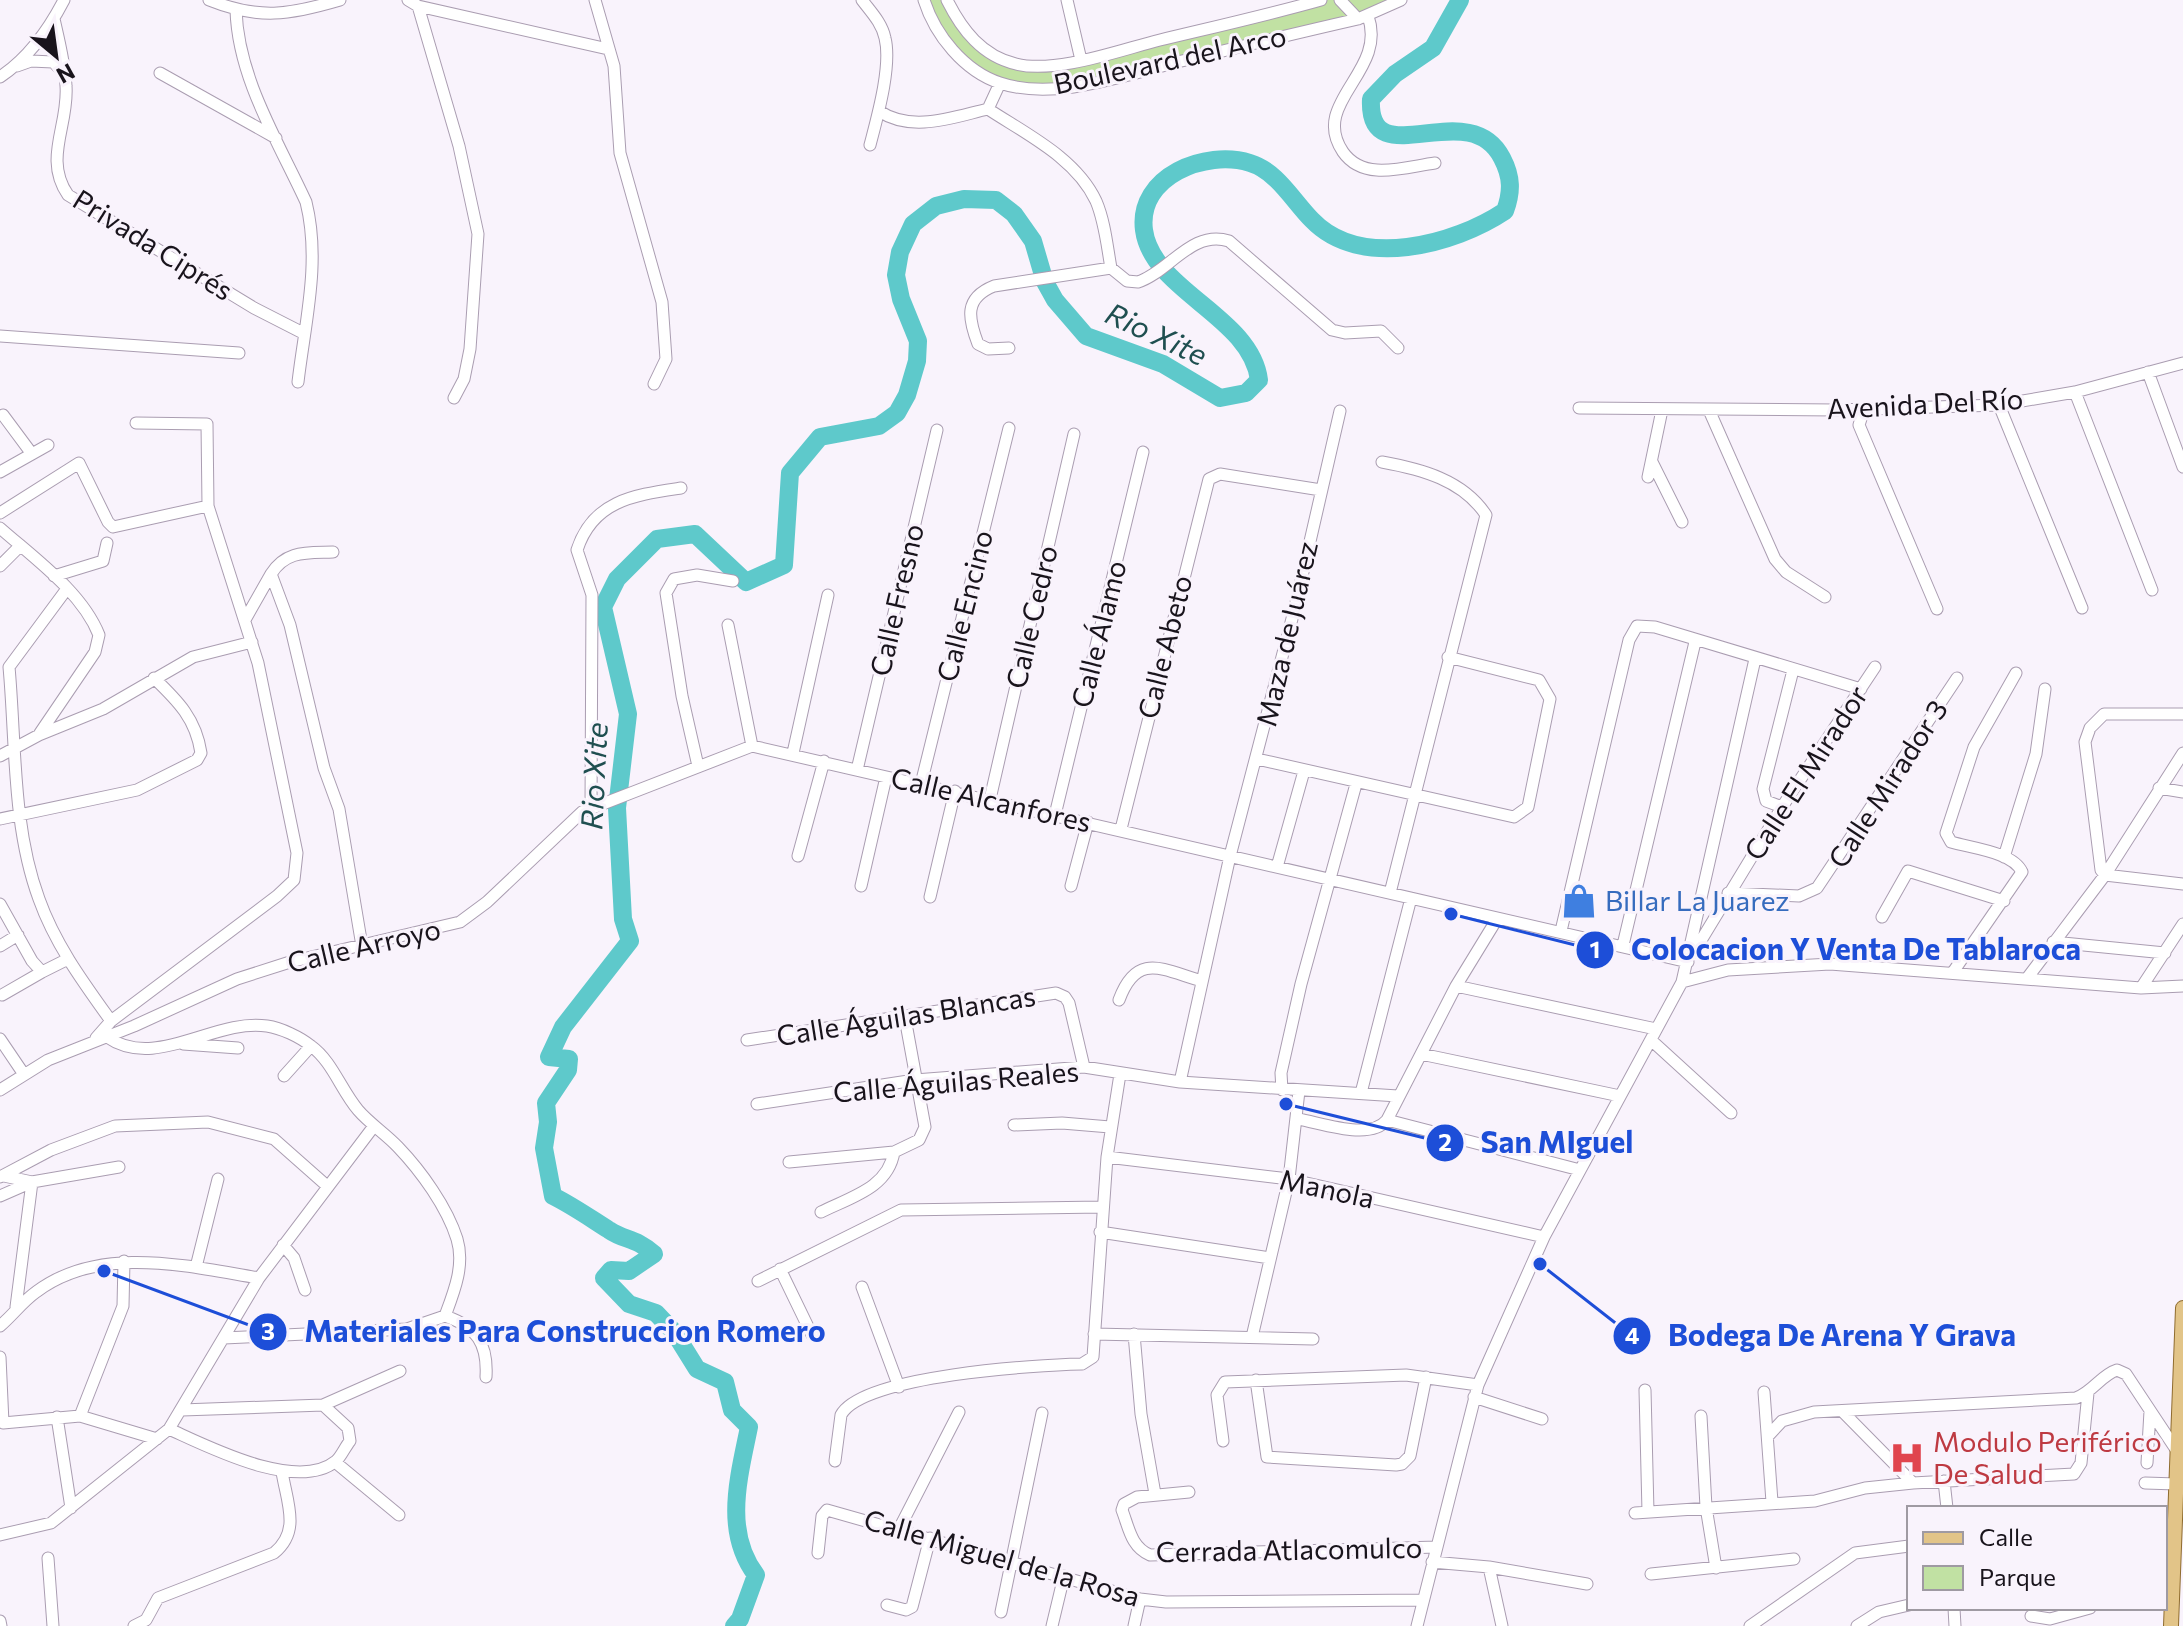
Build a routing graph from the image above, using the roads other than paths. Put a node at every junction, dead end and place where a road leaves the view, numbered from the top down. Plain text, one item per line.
1 (64, 0) edge
2 (209, 0) edge
3 (340, 0) edge
4 (595, 0) edge
5 (862, 0) edge
6 (924, 0) edge
7 (947, 0) edge
8 (1067, 0) edge
9 (1321, 0) edge
10 (1340, 0) edge
11 (1401, 0) edge
12 (413, 3) edge
13 (236, 10) junction
14 (1363, 18) junction
15 (54, 19) junction
16 (608, 49) junction
17 (1081, 60) junction
18 (17, 66) junction
19 (160, 73) dead end
20 (65, 75) junction
21 (0, 77) edge
22 (1000, 83) junction
23 (988, 109) junction
24 (879, 111) junction
25 (277, 138) junction
26 (870, 145) dead end
27 (1435, 163) dead end
28 (1111, 268) junction
29 (303, 333) junction
30 (0, 336) edge
31 (1009, 348) dead end
32 (1398, 348) dead end
33 (239, 353) dead end
34 (2183, 363) edge
35 (2148, 372) junction
36 (298, 382) dead end
37 (654, 384) dead end
38 (2075, 392) junction
39 (454, 398) dead end
40 (1999, 405) junction
41 (1579, 408) dead end
42 (1864, 409) junction
43 (1662, 410) junction
44 (1709, 410) junction
45 (1340, 411) dead end
46 (3, 415) dead end
47 (136, 423) dead end
48 (1009, 428) dead end
49 (937, 430) dead end
50 (1074, 434) dead end
51 (48, 445) dead end
52 (1143, 452) dead end
53 (32, 454) junction
54 (1382, 462) dead end
55 (1651, 462) junction
56 (2183, 467) edge
57 (0, 472) edge
58 (1648, 477) dead end
59 (681, 488) dead end
60 (1321, 490) junction
61 (208, 506) junction
62 (0, 513) edge
63 (1682, 522) dead end
64 (0, 528) edge
65 (107, 543) dead end
66 (20, 546) junction
67 (333, 552) dead end
68 (0, 566) edge
69 (271, 574) junction
70 (54, 576) junction
71 (733, 581) dead end
72 (66, 590) junction
73 (2152, 590) dead end
74 (828, 595) dead end
75 (1825, 597) dead end
76 (2082, 608) dead end
77 (1937, 609) dead end
78 (246, 618) junction
79 (728, 625) dead end
80 (252, 642) junction
81 (1695, 642) junction
82 (1448, 657) junction
83 (1755, 659) junction
84 (1875, 667) dead end
85 (1793, 670) junction
86 (2016, 673) dead end
87 (154, 678) junction
88 (1957, 678) dead end
89 (1861, 689) junction
90 (2045, 689) dead end
91 (2183, 714) edge
92 (39, 735) junction
93 (17, 746) junction
94 (752, 746) junction
95 (793, 753) junction
96 (2183, 753) edge
97 (0, 756) edge
98 (1257, 759) junction
99 (824, 761) junction
100 (698, 766) junction
101 (857, 770) junction
102 (1304, 771) junction
103 (886, 777) junction
104 (921, 784) junction
105 (1356, 784) junction
106 (2159, 788) junction
107 (955, 791) junction
108 (2183, 792) edge
109 (1416, 795) junction
110 (990, 799) junction
111 (1782, 807) junction
112 (591, 808) junction
113 (1055, 815) junction
114 (21, 816) junction
115 (0, 819) edge
116 (1088, 822) junction
117 (1121, 829) junction
118 (798, 856) dead end
119 (1230, 856) junction
120 (2004, 857) junction
121 (1277, 867) junction
122 (2105, 875) junction
123 (1330, 879) junction
124 (2183, 884) edge
125 (861, 886) dead end
126 (1071, 886) dead end
127 (1390, 893) junction
128 (1728, 893) junction
129 (930, 897) dead end
130 (1411, 898) junction
131 (2004, 901) junction
132 (0, 904) edge
133 (1882, 917) dead end
134 (1497, 919) junction
135 (2183, 924) edge
136 (1561, 931) junction
137 (18, 935) junction
138 (2053, 942) junction
139 (1623, 945) junction
140 (0, 946) edge
141 (362, 946) junction
142 (2165, 953) junction
143 (68, 959) junction
144 (1688, 962) junction
145 (42, 972) junction
146 (1953, 972) junction
147 (2028, 977) junction
148 (1202, 981) junction
149 (1682, 982) junction
150 (1456, 986) junction
151 (2183, 986) edge
152 (2141, 988) junction
153 (2, 995) edge
154 (1119, 1000) dead end
155 (905, 1018) junction
156 (111, 1021) junction
157 (1654, 1035) junction
158 (102, 1037) junction
159 (0, 1039) edge
160 (747, 1040) dead end
161 (178, 1044) junction
162 (311, 1046) junction
163 (238, 1048) dead end
164 (1421, 1054) junction
165 (1084, 1067) junction
166 (23, 1073) junction
167 (1120, 1074) junction
168 (284, 1076) dead end
169 (915, 1080) junction
170 (1180, 1082) junction
171 (0, 1090) edge
172 (1282, 1090) junction
173 (1299, 1091) junction
174 (1361, 1093) junction
175 (1398, 1096) junction
176 (1620, 1096) junction
177 (757, 1104) dead end
178 (1731, 1113) dead end
179 (1298, 1119) junction
180 (1387, 1120) junction
181 (1014, 1125) dead end
182 (374, 1126) junction
183 (1110, 1127) junction
184 (894, 1152) junction
185 (1107, 1157) junction
186 (789, 1162) dead end
187 (119, 1167) dead end
188 (1580, 1170) junction
189 (2, 1177) edge
190 (218, 1179) dead end
191 (1289, 1179) junction
192 (32, 1182) junction
193 (326, 1185) junction
194 (0, 1196) edge
195 (1102, 1207) junction
196 (821, 1212) dead end
197 (1100, 1232) junction
198 (1544, 1237) junction
199 (283, 1245) junction
200 (1270, 1258) junction
201 (124, 1261) junction
202 (196, 1267) junction
203 (780, 1269) junction
204 (259, 1278) junction
205 (758, 1281) dead end
206 (862, 1287) dead end
207 (305, 1290) dead end
208 (16, 1307) junction
209 (2183, 1308) edge
210 (0, 1309) edge
211 (445, 1316) junction
212 (2, 1324) edge
213 (1094, 1334) junction
214 (1134, 1334) junction
215 (812, 1335) dead end
216 (1252, 1337) junction
217 (224, 1338) junction
218 (1313, 1339) dead end
219 (0, 1357) edge
220 (400, 1371) dead end
221 (486, 1377) dead end
222 (1426, 1377) junction
223 (1256, 1380) junction
224 (899, 1387) junction
225 (1645, 1390) dead end
226 (1476, 1391) junction
227 (1764, 1392) dead end
228 (2088, 1393) junction
229 (323, 1405) junction
230 (182, 1410) junction
231 (2150, 1411) junction
232 (959, 1412) dead end
233 (1843, 1412) junction
234 (1042, 1413) dead end
235 (80, 1416) junction
236 (1701, 1416) dead end
237 (57, 1417) junction
238 (1542, 1419) dead end
239 (169, 1429) junction
240 (1768, 1436) junction
241 (157, 1439) junction
242 (1223, 1441) dead end
243 (2177, 1451) junction
244 (835, 1461) dead end
245 (335, 1462) junction
246 (2147, 1463) dead end
247 (282, 1472) junction
248 (1944, 1481) junction
249 (1913, 1483) junction
250 (2145, 1483) dead end
251 (1189, 1492) dead end
252 (1155, 1494) junction
253 (2179, 1494) edge
254 (1772, 1502) junction
255 (1947, 1506) edge
256 (1706, 1507) junction
257 (71, 1508) junction
258 (1648, 1512) junction
259 (1635, 1513) dead end
260 (399, 1515) dead end
261 (899, 1529) junction
262 (0, 1535) edge
263 (930, 1538) junction
264 (1907, 1546) edge
265 (1437, 1547) junction
266 (818, 1553) dead end
267 (48, 1558) dead end
268 (1794, 1559) dead end
269 (1012, 1562) junction
270 (1432, 1562) junction
271 (1489, 1567) junction
272 (1716, 1568) junction
273 (1651, 1574) dead end
274 (2174, 1575) edge
275 (1064, 1576) junction
276 (1587, 1584) dead end
277 (1140, 1599) junction
278 (1422, 1600) junction
279 (887, 1605) dead end
280 (1907, 1605) edge
281 (2083, 1610) edge
282 (1001, 1612) dead end
283 (2031, 1616) dead end
284 (53, 1626) edge
285 (134, 1626) edge
286 (1052, 1626) edge
287 (1134, 1626) edge
288 (1417, 1626) edge
289 (1502, 1626) edge
290 (1750, 1626) edge
291 (1857, 1626) edge
292 (2171, 1626) edge

1 - 15 street
2 - 13 street
3 - 13 street
4 - 16 street
5 - 24 street
6 - 22 street, Boulevard del Arco
7 - 17 street, Boulevard del Arco
8 - 17 street
9 - 17 street, Boulevard del Arco
10 - 14 street
11 - 14 street, Boulevard del Arco
12 - 16 street
12 - 39 street
13 - 25 street
14 - 22 street, Boulevard del Arco
14 - 27 street
15 - 18 street
15 - 20 street, Privada Ciprés
16 - 37 street
18 - 20 street
18 - 21 street
19 - 25 street
20 - 29 street, Privada Ciprés
22 - 23 street
23 - 24 street
23 - 28 street
24 - 26 street
25 - 29 street
28 - 31 street
28 - 32 street
29 - 36 street
30 - 33 street
34 - 35 street, Avenida Del Río
35 - 38 street, Avenida Del Río
35 - 56 street
38 - 40 street, Avenida Del Río
38 - 73 street
40 - 42 street, Avenida Del Río
40 - 76 street
41 - 43 street, Avenida Del Río
42 - 44 street, Avenida Del Río
42 - 77 street
43 - 44 street, Avenida Del Río
43 - 55 street
44 - 75 street
45 - 60 street, Maza de Juárez
46 - 53 street
47 - 61 street
48 - 104 street, Calle Encino
49 - 101 street, Calle Fresno
50 - 110 street, Calle Cedro
51 - 53 street
52 - 113 street, Calle Álamo
53 - 57 street
54 - 82 street
55 - 58 street
55 - 63 street
59 - 112 street
60 - 98 street, Maza de Juárez
60 - 117 street, Calle Abeto
61 - 62 street
61 - 78 street
64 - 66 street
65 - 70 street
66 - 68 street
66 - 70 street
67 - 69 street
69 - 78 street
69 - 141 street
70 - 72 street
71 - 100 street
72 - 92 street
72 - 93 street
74 - 95 street
78 - 80 street
79 - 94 street
80 - 87 street
80 - 156 street
81 - 83 street
81 - 136 street
81 - 139 street
82 - 109 street
82 - 109 street
83 - 85 street
83 - 144 street
84 - 89 street, Calle El Mirador
85 - 89 street
85 - 111 street
86 - 120 street
87 - 92 street
87 - 114 street
88 - 128 street, Calle Mirador 3
89 - 111 street, Calle El Mirador
90 - 120 street
91 - 122 street
92 - 93 street
93 - 97 street
93 - 114 street
94 - 95 street, Calle Alcanfores
94 - 100 street, Calle Arroyo
95 - 99 street, Calle Alcanfores
96 - 106 street
98 - 102 street
98 - 119 street, Maza de Juárez
99 - 101 street, Calle Alcanfores
99 - 118 street
100 - 112 street, Calle Arroyo
101 - 103 street, Calle Alcanfores
102 - 105 street
102 - 121 street
103 - 104 street, Calle Alcanfores
103 - 125 street
104 - 107 street, Calle Alcanfores
105 - 109 street
105 - 123 street
106 - 108 street
106 - 122 street
107 - 110 street, Calle Alcanfores
107 - 129 street
109 - 127 street
110 - 113 street, Calle Alcanfores
111 - 128 street, Calle El Mirador
112 - 141 street, Calle Arroyo
113 - 116 street, Calle Alcanfores
114 - 115 street
114 - 143 street
116 - 117 street, Calle Alcanfores
116 - 126 street
117 - 119 street, Calle Alcanfores
119 - 121 street, Calle Alcanfores
119 - 148 street, Maza de Juárez
120 - 131 street
121 - 123 street, Calle Alcanfores
122 - 124 street
122 - 138 street
123 - 127 street, Calle Alcanfores
123 - 172 street
127 - 130 street, Calle Alcanfores
128 - 144 street, Calle El Mirador
130 - 134 street, Calle Alcanfores
130 - 174 street
131 - 133 street
131 - 146 street
132 - 137 street
134 - 136 street, Calle Alcanfores
134 - 150 street
135 - 142 street
136 - 139 street, Calle Alcanfores
137 - 140 street
137 - 145 street
138 - 142 street
138 - 147 street
139 - 144 street, Calle Alcanfores
141 - 158 street, Calle Arroyo
142 - 152 street
143 - 145 street
143 - 156 street
144 - 149 street
145 - 153 street
146 - 147 street
146 - 149 street
147 - 152 street
148 - 154 street
148 - 170 street, Maza de Juárez
149 - 157 street
150 - 157 street
150 - 164 street
151 - 152 street
155 - 160 street, Calle Águilas Blancas
155 - 165 street, Calle Águilas Blancas
155 - 169 street
156 - 158 street
157 - 176 street
157 - 178 street
158 - 161 street
158 - 166 street, Calle Arroyo
159 - 166 street
161 - 162 street
161 - 163 street
162 - 168 street
162 - 182 street
164 - 175 street
164 - 176 street
165 - 167 street, Calle Águilas Reales
165 - 169 street, Calle Águilas Reales
166 - 171 street, Calle Arroyo
167 - 170 street, Calle Águilas Reales
167 - 183 street
169 - 177 street, Calle Águilas Reales
169 - 184 street, Calle Águilas Reales
170 - 172 street, Calle Águilas Reales
172 - 173 street, Calle Águilas Reales
173 - 174 street, Calle Águilas Reales
173 - 179 street
174 - 175 street, Calle Águilas Reales
175 - 180 street
176 - 188 street
179 - 180 street
179 - 191 street
180 - 188 street
181 - 183 street
182 - 193 street
182 - 211 street
183 - 185 street
184 - 186 street, Calle Águilas Reales
184 - 196 street
185 - 191 street, Manola
185 - 195 street
187 - 192 street
188 - 198 street
189 - 192 street
189 - 193 street
190 - 202 street
191 - 198 street, Manola
191 - 200 street
192 - 194 street
192 - 208 street
193 - 199 street
195 - 197 street
195 - 203 street
197 - 200 street
197 - 213 street
198 - 226 street
199 - 204 street
199 - 207 street
200 - 216 street
201 - 202 street
201 - 208 street
201 - 235 street
202 - 204 street
203 - 205 street
203 - 215 street
204 - 217 street
206 - 224 street
208 - 212 street
209 - 243 main road
210 - 212 street
211 - 217 street
211 - 221 street
213 - 214 street
213 - 224 street
214 - 216 street
214 - 252 street
216 - 218 street
217 - 230 street
219 - 237 street
220 - 229 street
222 - 223 street
222 - 223 street
222 - 226 street
223 - 242 street
224 - 244 street
225 - 258 street
226 - 238 street
226 - 265 street
227 - 240 street
228 - 231 street
228 - 233 street
228 - 248 street
229 - 230 street
229 - 245 street
230 - 239 street
231 - 243 street
231 - 246 street
232 - 261 street
233 - 240 street
233 - 249 street
234 - 269 street
235 - 237 street
235 - 241 street
236 - 256 street
237 - 257 street
239 - 241 street
239 - 247 street
240 - 254 street
241 - 257 street
243 - 253 main road
245 - 247 street
245 - 260 street
247 - 285 street
248 - 249 street
248 - 255 street
249 - 254 street
250 - 253 street
251 - 252 street
252 - 265 street, Cerrada Atlacomulco
253 - 274 main road
254 - 256 street
256 - 258 street
256 - 272 street
257 - 262 street
258 - 259 street
261 - 263 street, Calle Miguel de la Rosa
261 - 266 street, Calle Miguel de la Rosa
263 - 269 street, Calle Miguel de la Rosa
263 - 279 street
264 - 290 street
265 - 270 street
267 - 284 street
268 - 272 street
269 - 275 street, Calle Miguel de la Rosa
269 - 282 street
270 - 271 street
270 - 278 street
271 - 276 street
271 - 289 street
272 - 273 street
274 - 292 main road
275 - 277 street, Calle Miguel de la Rosa
275 - 286 street
277 - 278 street, Calle Miguel de la Rosa
277 - 287 street
278 - 288 street
280 - 291 street
281 - 283 street

